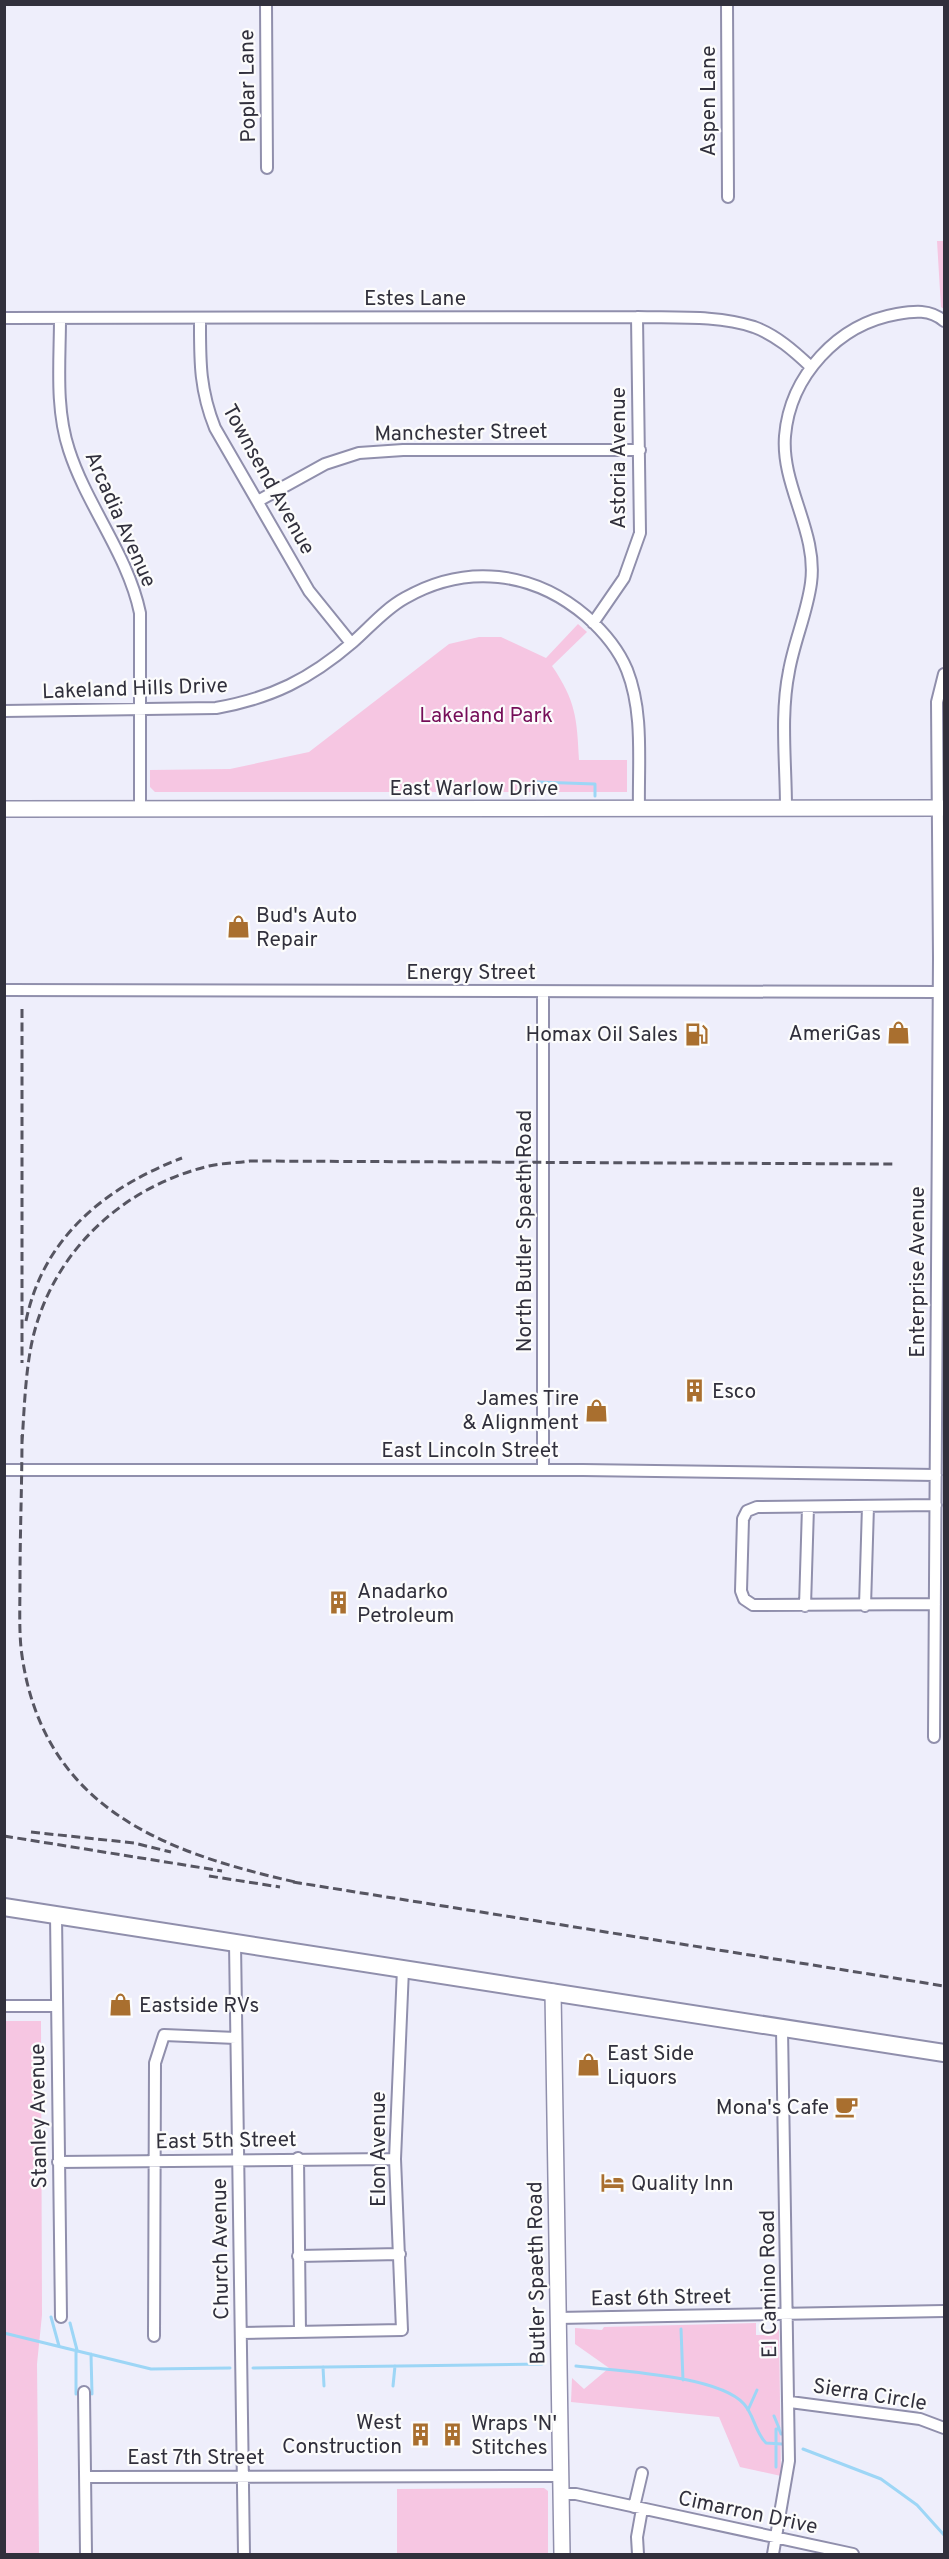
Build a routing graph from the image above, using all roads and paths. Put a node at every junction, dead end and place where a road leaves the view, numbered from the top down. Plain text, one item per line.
1 (266, 4) edge
2 (727, 4) edge
3 (267, 168) dead end
4 (728, 197) dead end
5 (637, 317) junction
6 (4, 318) edge
7 (60, 318) junction
8 (200, 318) junction
9 (945, 321) edge
10 (811, 367) junction
11 (640, 450) junction
12 (258, 501) junction
13 (593, 623) junction
14 (351, 643) junction
15 (945, 674) edge
16 (4, 711) edge
17 (140, 711) junction
18 (786, 808) junction
19 (940, 808) edge
20 (4, 809) edge
21 (639, 809) junction
22 (140, 810) junction
23 (4, 990) edge
24 (543, 992) junction
25 (937, 992) junction
26 (4, 1470) edge
27 (543, 1470) junction
28 (936, 1474) junction
29 (936, 1505) junction
30 (868, 1506) junction
31 (808, 1507) junction
32 (935, 1604) junction
33 (805, 1606) junction
34 (866, 1606) junction
35 (940, 1655) edge
36 (939, 1713) edge
37 (934, 1737) dead end
38 (4, 1907) edge
39 (56, 1915) junction
40 (236, 1943) junction
41 (403, 1969) junction
42 (553, 1992) junction
43 (4, 2006) edge
44 (57, 2006) junction
45 (782, 2029) junction
46 (236, 2038) junction
47 (945, 2053) edge
48 (298, 2158) junction
49 (395, 2158) junction
50 (155, 2160) junction
51 (238, 2160) junction
52 (58, 2162) junction
53 (400, 2254) junction
54 (298, 2256) junction
55 (945, 2311) edge
56 (788, 2314) junction
57 (61, 2317) dead end
58 (557, 2318) junction
59 (300, 2332) junction
60 (241, 2333) junction
61 (154, 2336) dead end
62 (84, 2392) dead end
63 (790, 2402) junction
64 (944, 2427) edge
65 (642, 2473) dead end
66 (243, 2476) junction
67 (560, 2476) junction
68 (85, 2477) junction
69 (560, 2494) junction
70 (638, 2508) junction
71 (776, 2538) junction
72 (86, 2554) edge
73 (244, 2554) edge
74 (562, 2554) edge
75 (638, 2554) edge
76 (773, 2554) edge
77 (853, 2554) edge

1 - 3 street, Poplar Lane
2 - 4 street, Aspen Lane
5 - 8 street, Estes Lane
5 - 10 street, Estes Lane
5 - 11 street, Astoria Avenue
6 - 7 street, Estes Lane
7 - 8 street, Estes Lane
7 - 17 street, Arcadia Avenue
8 - 12 street, Townsend Avenue
9 - 10 street
10 - 18 street
11 - 12 street, Manchester Street
11 - 13 street, Astoria Avenue
12 - 14 street, Townsend Avenue
13 - 14 street, Lakeland Hills Drive
13 - 21 street, Lakeland Hills Drive
14 - 17 street, Lakeland Hills Drive
15 - 19 street, Enterprise Avenue
16 - 17 street, Lakeland Hills Drive
17 - 22 street, Arcadia Avenue
18 - 19 street, East Warlow Drive
18 - 21 street, East Warlow Drive
19 - 25 street, Enterprise Avenue
20 - 22 street, East Warlow Drive
21 - 22 street, East Warlow Drive
23 - 24 street, Energy Street
24 - 25 street, Energy Street
24 - 27 street, North Butler Spaeth Road
25 - 28 street, Enterprise Avenue
26 - 27 street, East Lincoln Street
27 - 28 street, East Lincoln Street
28 - 29 street, Enterprise Avenue
29 - 30 street
29 - 32 street, Enterprise Avenue
30 - 31 street
30 - 34 street
31 - 33 street
31 - 33 street
32 - 34 street
32 - 35 street, Enterprise Avenue
33 - 34 street
35 - 36 street, Enterprise Avenue
36 - 37 street, Enterprise Avenue
38 - 39 main road
39 - 40 main road
39 - 44 street, Stanley Avenue
40 - 41 main road
40 - 46 street, Church Avenue
41 - 42 main road
41 - 49 street, Elon Avenue
42 - 45 main road
42 - 58 street, Butler Spaeth Road
43 - 44 street
44 - 52 street, Stanley Avenue
45 - 47 main road
45 - 56 street, El Camino Road
46 - 50 street
46 - 51 street, Church Avenue
48 - 49 street, East 5th Street
48 - 51 street, East 5th Street
48 - 54 street
49 - 53 street, Elon Avenue
50 - 51 street, East 5th Street
50 - 52 street, East 5th Street
50 - 61 street
51 - 60 street, Church Avenue
52 - 57 street, Stanley Avenue
53 - 54 street
53 - 59 street, Elon Avenue
54 - 59 street
55 - 56 street, East 6th Street
56 - 58 street, East 6th Street
56 - 63 street, El Camino Road
58 - 67 street, Butler Spaeth Road
59 - 60 street
60 - 66 street, Church Avenue
62 - 68 street
63 - 64 street, Sierra Circle
63 - 71 street, El Camino Road
65 - 70 street
66 - 67 street, East 7th Street
66 - 68 street, East 7th Street
66 - 73 street, Church Avenue
67 - 69 street, Butler Spaeth Road
68 - 72 street
69 - 70 street, Cimarron Drive
69 - 74 street, Butler Spaeth Road
70 - 71 street, Cimarron Drive
70 - 75 street
71 - 76 street, El Camino Road
71 - 77 street, Cimarron Drive

